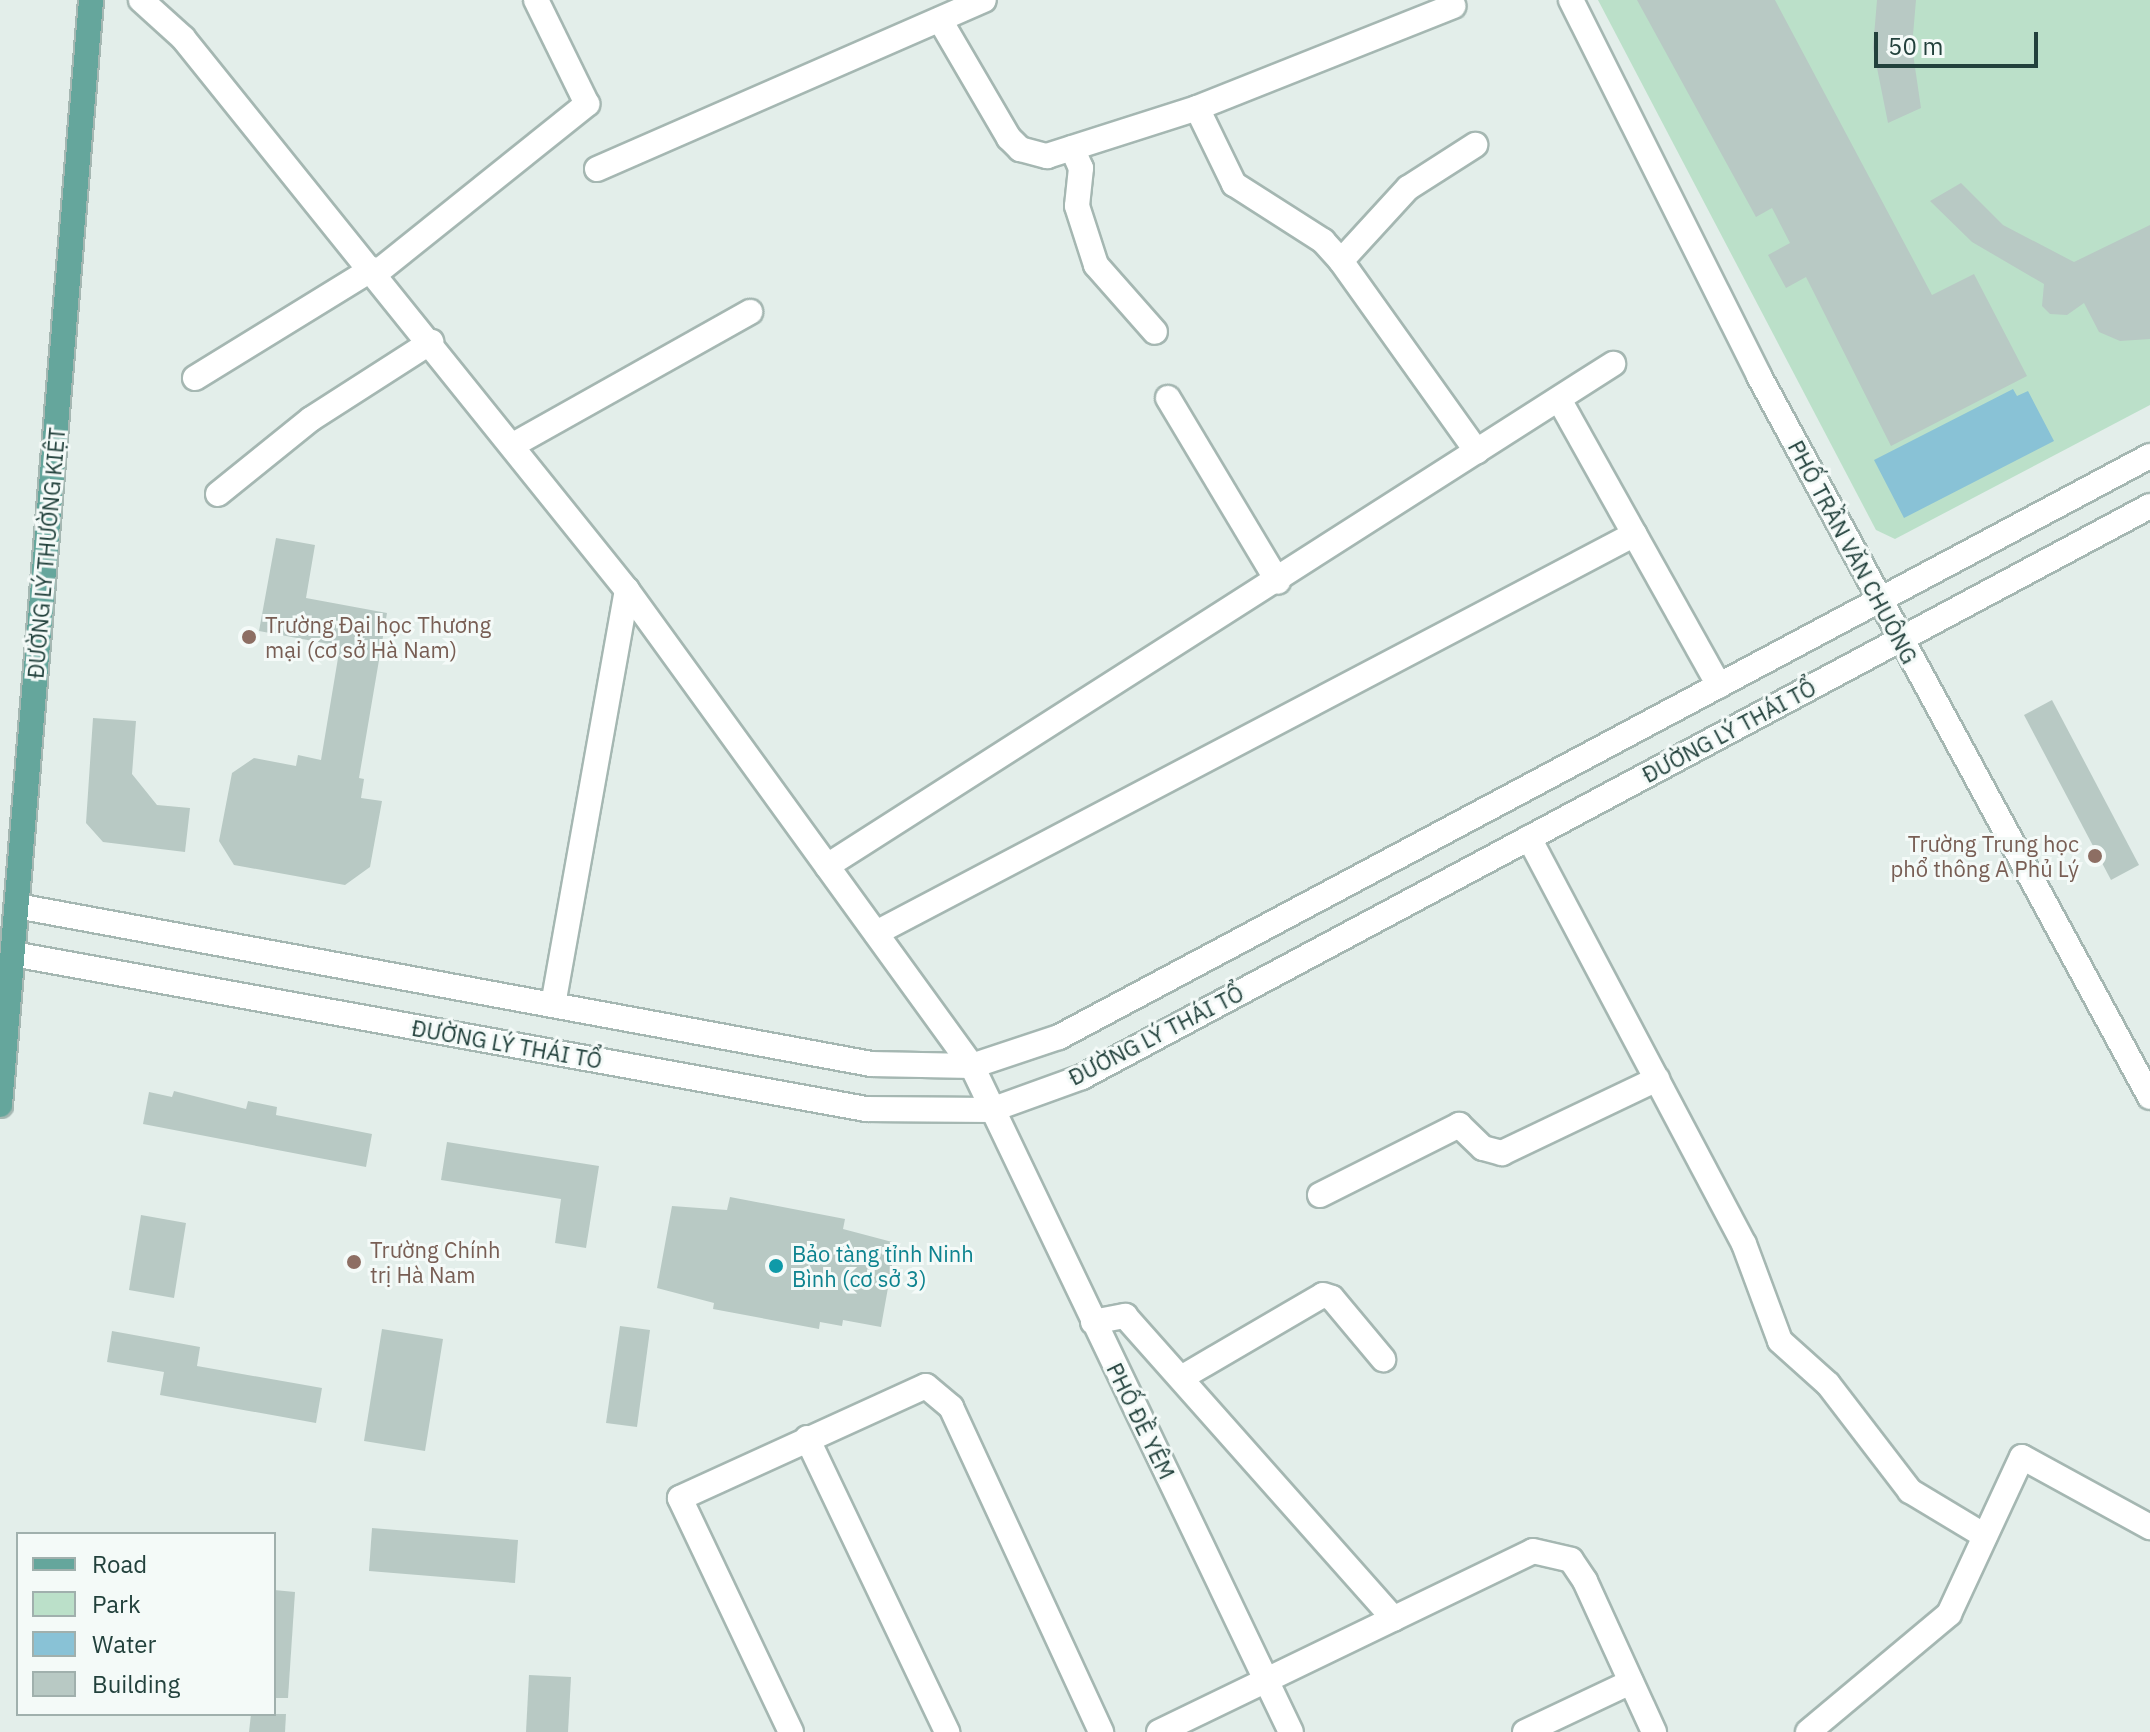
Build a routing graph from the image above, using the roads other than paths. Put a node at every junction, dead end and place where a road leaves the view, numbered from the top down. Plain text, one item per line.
1 (91, 0) edge
2 (141, 0) edge
3 (536, 0) edge
4 (984, 0) edge
5 (1571, 0) edge
6 (1453, 6) dead end
7 (940, 20) junction
8 (1197, 108) junction
9 (1475, 145) dead end
10 (1072, 148) junction
11 (597, 169) dead end
12 (1341, 261) junction
13 (374, 271) junction
14 (750, 312) dead end
15 (1155, 332) dead end
16 (431, 342) junction
17 (1613, 364) dead end
18 (195, 378) dead end
19 (1168, 398) dead end
20 (1560, 401) junction
21 (513, 445) junction
22 (1477, 452) junction
23 (2150, 456) edge
24 (218, 494) dead end
25 (2150, 506) edge
26 (1635, 534) junction
27 (1278, 582) junction
28 (627, 590) junction
29 (1879, 600) junction
30 (1900, 640) junction
31 (1719, 686) junction
32 (1529, 838) junction
33 (827, 866) junction
34 (17, 906) junction
35 (876, 933) junction
36 (13, 954) junction
37 (553, 1005) junction
38 (972, 1066) junction
39 (1657, 1079) junction
40 (2150, 1097) edge
41 (0, 1105) edge
42 (991, 1110) junction
43 (1320, 1195) dead end
44 (1093, 1322) junction
45 (1383, 1359) dead end
46 (1181, 1378) junction
47 (807, 1438) junction
48 (2150, 1527) edge
49 (1985, 1536) junction
50 (1394, 1619) junction
51 (1267, 1681) junction
52 (1631, 1682) junction
53 (791, 1732) edge
54 (947, 1732) edge
55 (1101, 1732) edge
56 (1159, 1732) edge
57 (1291, 1732) edge
58 (1525, 1732) edge
59 (1654, 1732) edge
60 (1808, 1732) edge

1 - 34 main road, ĐƯỜNG LÝ THƯỜNG KIỆT
2 - 13 street, PHỐ ĐỀ YÊM
3 - 13 street
4 - 7 street
5 - 29 street, PHỐ TRẦN VĂN CHUÔNG
6 - 8 street
7 - 10 street
7 - 11 street
8 - 10 street
8 - 12 street
9 - 12 street
10 - 15 street
12 - 22 street
13 - 16 street, PHỐ ĐỀ YÊM
13 - 18 street
14 - 21 street
16 - 21 street, PHỐ ĐỀ YÊM
16 - 24 street
17 - 20 street
19 - 27 street
20 - 22 street
20 - 26 street
21 - 28 street, PHỐ ĐỀ YÊM
22 - 27 street
23 - 29 street, ĐƯỜNG LÝ THÁI TỔ
25 - 30 street, ĐƯỜNG LÝ THÁI TỔ
26 - 31 street
26 - 35 street
27 - 33 street
28 - 33 street, PHỐ ĐỀ YÊM
28 - 37 street
29 - 30 street, PHỐ TRẦN VĂN CHUÔNG
29 - 31 street, ĐƯỜNG LÝ THÁI TỔ
30 - 32 street, ĐƯỜNG LÝ THÁI TỔ
30 - 40 street, PHỐ TRẦN VĂN CHUÔNG
31 - 38 street, ĐƯỜNG LÝ THÁI TỔ
32 - 39 street
32 - 42 street, ĐƯỜNG LÝ THÁI TỔ
33 - 35 street, PHỐ ĐỀ YÊM
34 - 36 main road, ĐƯỜNG LÝ THƯỜNG KIỆT
34 - 37 street, ĐƯỜNG LÝ THÁI TỔ
35 - 38 street, PHỐ ĐỀ YÊM
36 - 41 main road, ĐƯỜNG LÝ THƯỜNG KIỆT
36 - 42 street, ĐƯỜNG LÝ THÁI TỔ
37 - 38 street, ĐƯỜNG LÝ THÁI TỔ
38 - 42 street, PHỐ ĐỀ YÊM
39 - 43 street
39 - 49 street
42 - 44 street, PHỐ ĐỀ YÊM
44 - 46 street
44 - 51 street, PHỐ ĐỀ YÊM
45 - 46 street
46 - 50 street
47 - 53 street
47 - 54 street
47 - 55 street
48 - 49 street
49 - 60 street
50 - 51 street
50 - 52 street
51 - 56 street
51 - 57 street, PHỐ ĐỀ YÊM
52 - 58 street
52 - 59 street

